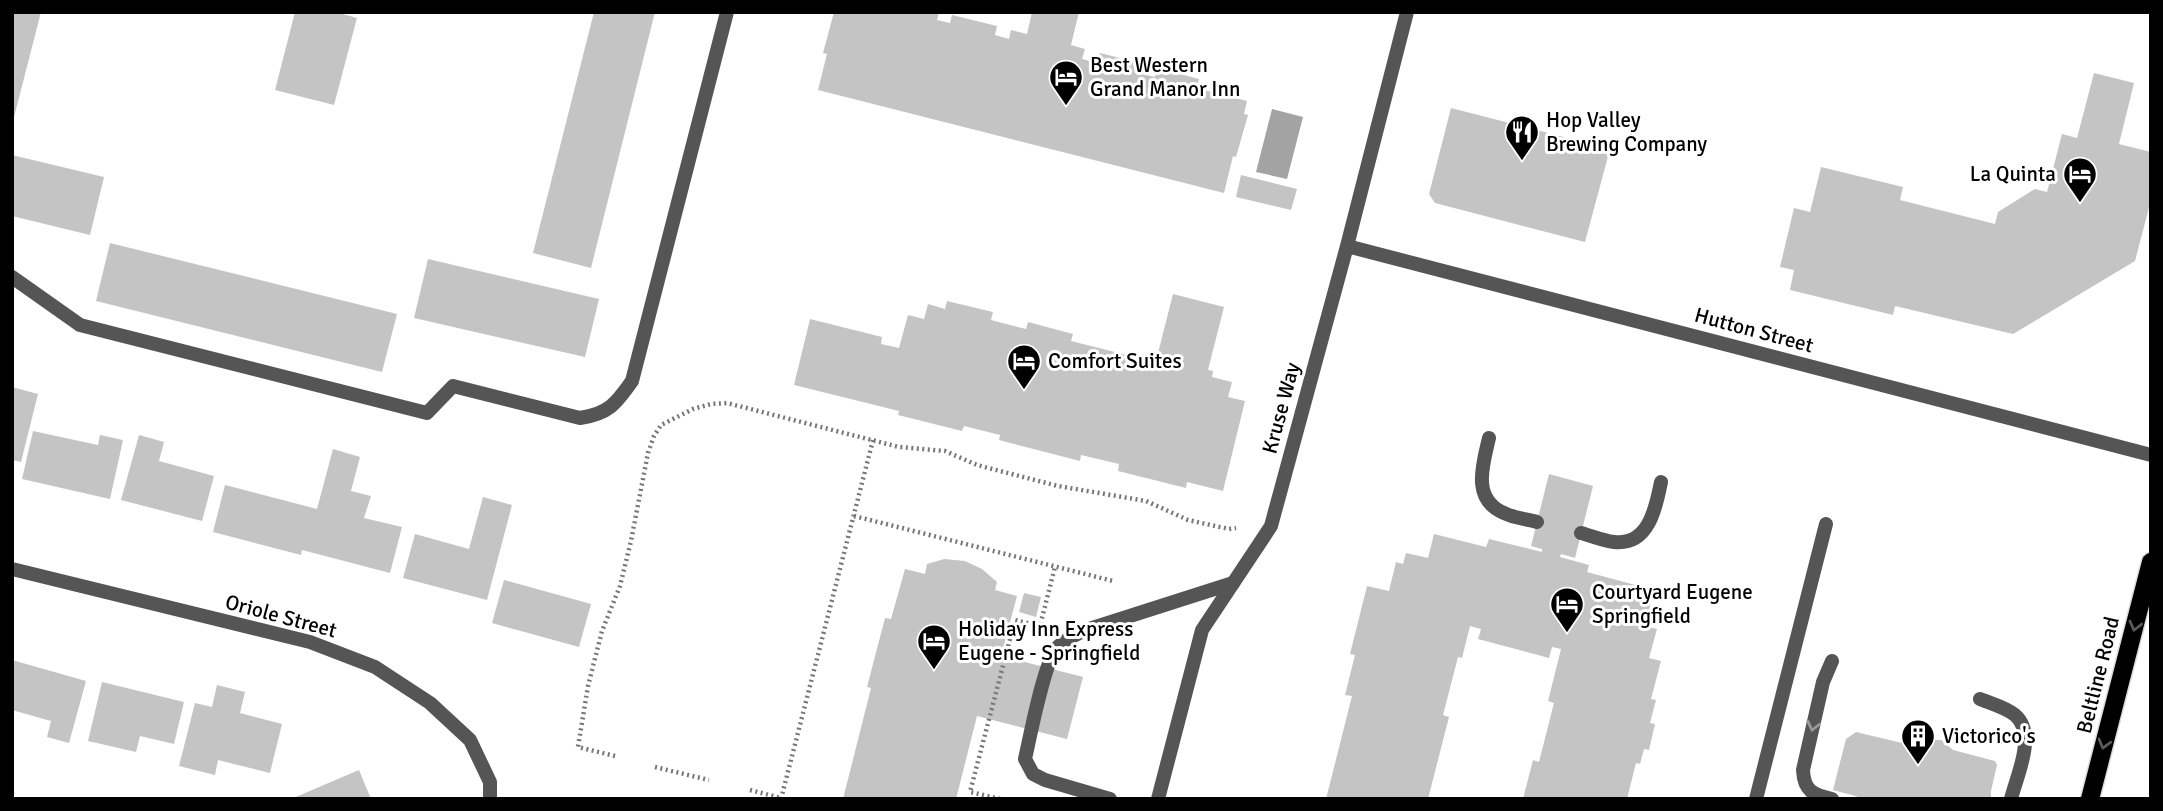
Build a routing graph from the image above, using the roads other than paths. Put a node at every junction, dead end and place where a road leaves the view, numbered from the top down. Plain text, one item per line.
1 (727, 12) edge
2 (1407, 12) edge
3 (1347, 246) junction
4 (12, 278) edge
5 (1489, 438) dead end
6 (2151, 455) edge
7 (1661, 482) dead end
8 (1537, 522) dead end
9 (1826, 524) dead end
10 (1581, 533) dead end
11 (2151, 562) edge
12 (12, 569) edge
13 (1233, 583) junction
14 (1832, 661) dead end
15 (1980, 699) dead end
16 (490, 799) edge
17 (1110, 799) edge
18 (1158, 799) edge
19 (1756, 799) edge
20 (1832, 799) edge
21 (2011, 799) edge
22 (2090, 799) edge

1 - 4 street
2 - 3 street, Kruse Way
3 - 6 street, Hutton Street
3 - 13 street, Kruse Way
5 - 8 street
7 - 10 street
9 - 19 street
11 -> 22 main road, Beltline Road
12 - 16 street, Oriole Street
13 - 17 street
13 - 18 street, Kruse Way
14 -> 20 street
15 - 21 street

